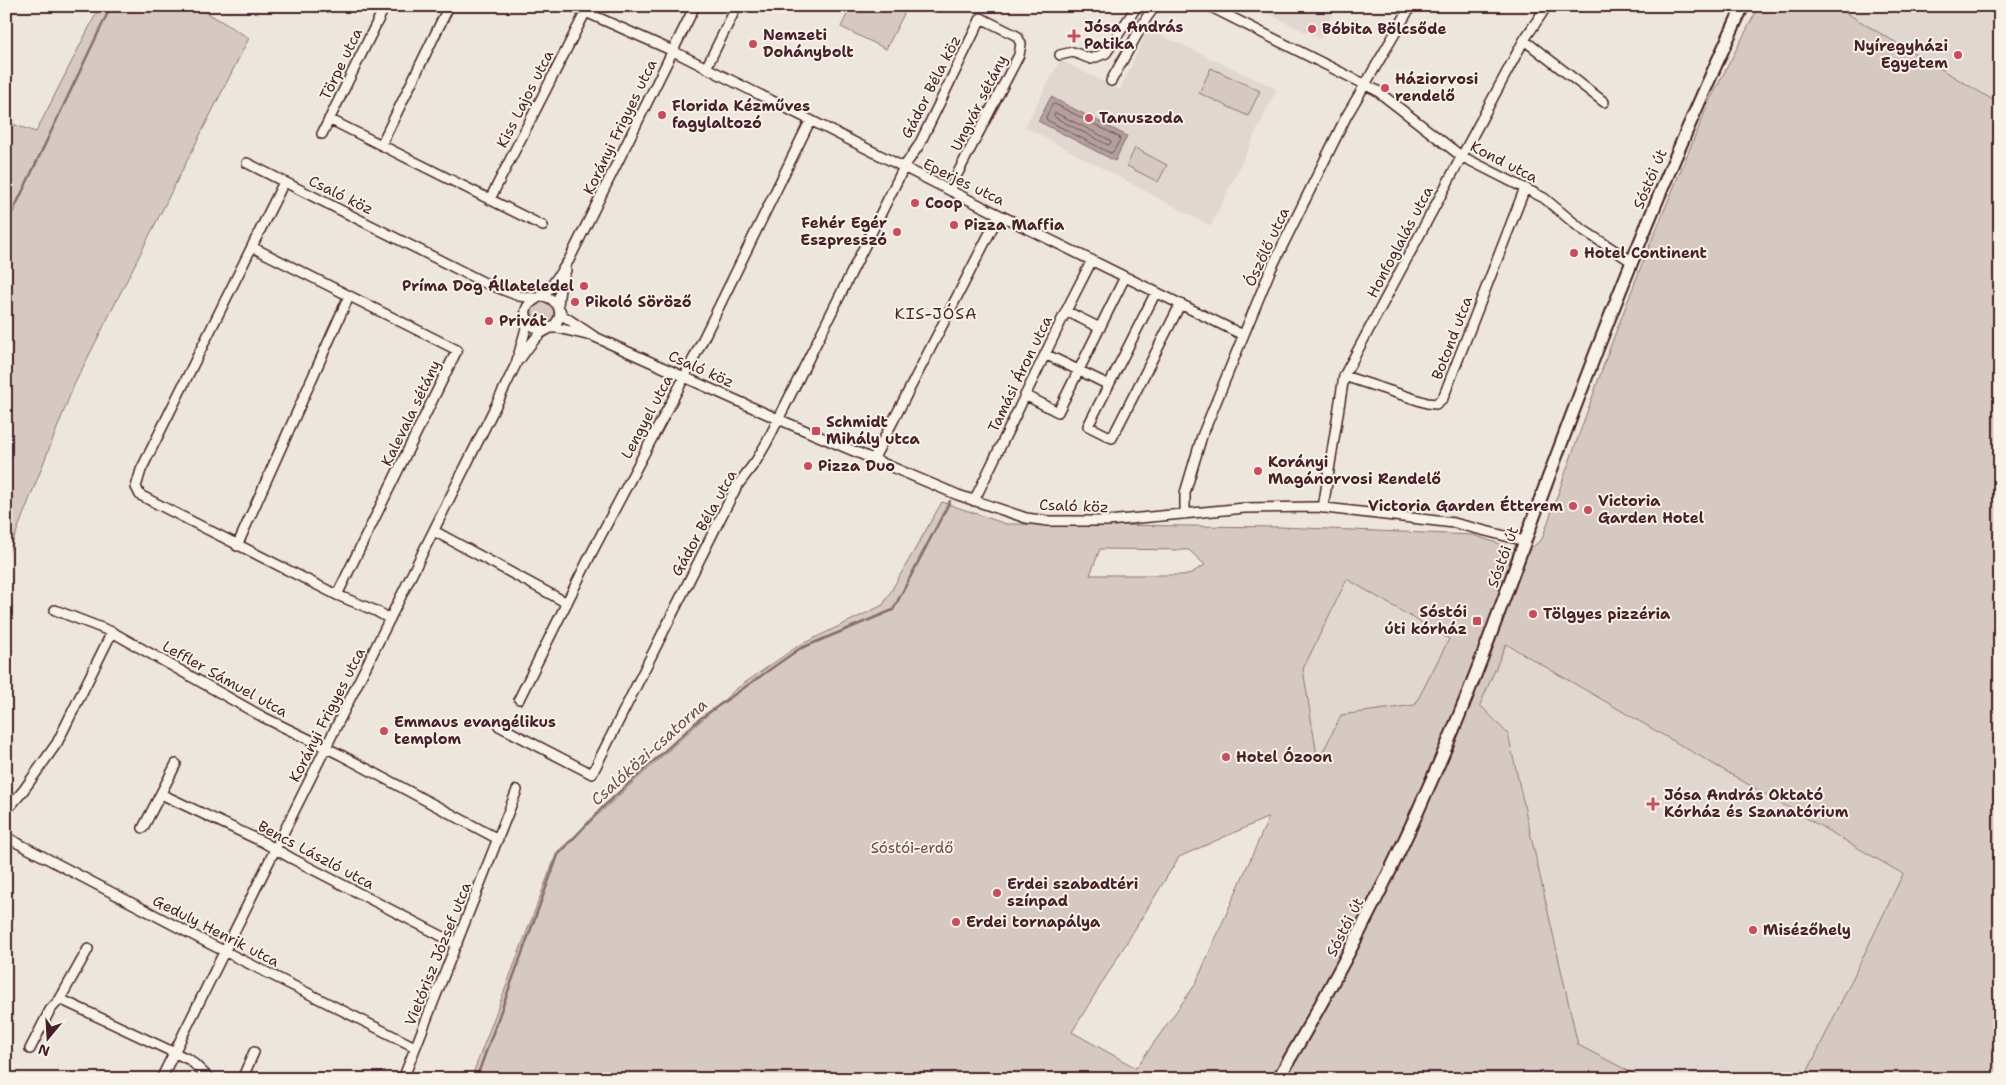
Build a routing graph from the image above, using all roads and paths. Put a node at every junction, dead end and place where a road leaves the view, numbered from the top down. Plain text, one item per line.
1 (385, 6) edge
2 (449, 6) edge
3 (572, 6) edge
4 (694, 6) edge
5 (737, 6) edge
6 (1137, 6) edge
7 (1155, 6) edge
8 (1209, 6) edge
9 (1411, 6) edge
10 (1547, 6) edge
11 (1743, 6) edge
12 (585, 13) junction
13 (1524, 40) junction
14 (673, 51) junction
15 (1019, 55) joint
16 (1060, 55) dead end
17 (706, 68) junction
18 (1112, 81) dead end
19 (1365, 86) junction
20 (1604, 102) dead end
21 (329, 119) junction
22 (810, 121) junction
23 (322, 134) dead end
24 (381, 145) junction
25 (1461, 156) junction
26 (247, 163) dead end
27 (904, 167) junction
28 (284, 182) junction
29 (1525, 188) junction
30 (949, 190) junction
31 (490, 199) junction
32 (999, 215) junction
33 (543, 226) dead end
34 (252, 247) junction
35 (569, 260) junction
36 (1092, 260) junction
37 (1631, 261) junction
38 (1125, 277) junction
39 (504, 290) junction
40 (1156, 292) junction
41 (350, 296) junction
42 (538, 297) junction
43 (1180, 305) junction
44 (559, 308) junction
45 (526, 311) junction
46 (1066, 311) junction
47 (528, 321) junction
48 (1100, 328) junction
49 (549, 329) junction
50 (1243, 335) junction
51 (595, 337) junction
52 (1045, 354) junction
53 (516, 364) junction
54 (1079, 371) junction
55 (685, 376) junction
56 (1344, 376) junction
57 (1109, 386) junction
58 (1025, 395) junction
59 (778, 419) junction
60 (873, 460) junction
61 (974, 500) junction
62 (1323, 508) junction
63 (1185, 514) junction
64 (434, 531) junction
65 (1525, 541) junction
66 (237, 546) junction
67 (337, 595) junction
68 (566, 603) junction
69 (55, 610) dead end
70 (390, 619) junction
71 (112, 632) junction
72 (519, 699) dead end
73 (498, 726) dead end
74 (326, 748) junction
75 (176, 764) dead end
76 (518, 790) dead end
77 (161, 794) junction
78 (6, 811) edge
79 (143, 828) dead end
80 (6, 837) edge
81 (498, 839) junction
82 (276, 848) junction
83 (457, 944) junction
84 (88, 949) dead end
85 (224, 951) junction
86 (60, 999) junction
87 (415, 1047) junction
88 (30, 1049) dead end
89 (174, 1052) junction
90 (254, 1052) dead end
91 (161, 1079) edge
92 (210, 1079) edge
93 (242, 1079) edge
94 (403, 1079) edge
95 (1278, 1079) edge

1 - 21 street, Törpe utca
2 - 24 street
3 - 12 street, Eperjes utca
4 - 14 street, Korányi Frigyes utca
5 - 17 street
6 - 16 street
7 - 18 street
8 - 19 street, Kond utca
9 - 19 street, Ószőlő utca
10 - 13 street, Honfoglalás utca
11 - 37 main road, Sóstói út
12 - 14 street, Eperjes utca
12 - 31 street, Kiss Lajos utca
13 - 20 street
13 - 25 street, Honfoglalás utca
14 - 17 street, Eperjes utca
14 - 35 street, Korányi Frigyes utca
15 - 27 street, Gádor Béla köz
15 - 30 street, Ungvár sétány
17 - 22 street, Eperjes utca
19 - 25 street, Kond utca
19 - 50 street, Ószőlő utca
21 - 23 street, Törpe utca
21 - 24 street
22 - 27 street, Eperjes utca
22 - 55 street, Lengyel utca
24 - 31 street
25 - 29 street, Kond utca
25 - 56 street, Honfoglalás utca
26 - 28 street, Csaló köz
27 - 30 street, Eperjes utca
27 - 59 street, Gádor Béla utca
28 - 34 street
28 - 39 street, Csaló köz
29 - 37 street, Kond utca
29 - 56 street, Botond utca
30 - 32 street, Eperjes utca
31 - 33 street
32 - 36 street, Eperjes utca
32 - 60 street
34 - 41 street, Kalevala sétány
34 - 66 street
35 - 42 street, Korányi Frigyes utca
35 - 44 street, Korányi Frigyes utca
36 - 38 street, Eperjes utca
36 - 46 street, Tamási Áron utca
37 - 65 main road, Sóstói út
38 - 40 street, Eperjes utca
38 - 48 street
39 - 42 street, Csaló köz
39 - 45 street, Csaló köz
40 - 43 street, Eperjes utca
40 - 57 street
41 - 66 street
41 - 67 street, Kalevala sétány
42 - 44 street
42 - 45 street, Korányi Frigyes utca
43 - 50 street, Eperjes utca
43 - 57 street
44 - 49 street, Korányi Frigyes utca
44 - 51 street, Csaló köz
45 - 47 street, Korányi Frigyes utca
46 - 48 street
46 - 52 street, Tamási Áron utca
47 - 49 street
47 - 53 street, Korányi Frigyes utca
48 - 54 street
49 - 51 street, Csaló köz
49 - 53 street, Korányi Frigyes utca
50 - 63 street, Ószőlő utca
51 - 55 street, Csaló köz
52 - 54 street
52 - 58 street, Tamási Áron utca
53 - 64 street, Korányi Frigyes utca
54 - 57 street
54 - 58 street
55 - 59 street, Csaló köz
55 - 68 street, Lengyel utca
56 - 62 street, Honfoglalás utca
58 - 61 street, Tamási Áron utca
59 - 60 street, Csaló köz
59 - 73 street, Gádor Béla utca
60 - 61 street, Csaló köz
61 - 63 street, Csaló köz
62 - 63 street, Csaló köz
62 - 65 street, Csaló köz
64 - 68 street
64 - 70 street, Korányi Frigyes utca
65 - 95 main road, Sóstói út
66 - 67 street
67 - 70 street
68 - 72 street, Lengyel utca
69 - 71 street, Leffler Sámuel utca
70 - 74 street, Korányi Frigyes utca
71 - 74 street, Leffler Sámuel utca
71 - 78 street
74 - 81 street
74 - 82 street, Korányi Frigyes utca
75 - 77 street
76 - 81 street, Vietórisz József utca
77 - 79 street
77 - 82 street, Bencs László utca
80 - 85 street, Geduly Henrik utca
81 - 83 street, Vietórisz József utca
82 - 83 street, Bencs László utca
82 - 85 street, Korányi Frigyes utca
83 - 87 street, Vietórisz József utca
84 - 86 street
85 - 87 street, Geduly Henrik utca
85 - 89 street, Korányi Frigyes utca
86 - 88 street
86 - 89 street
87 - 94 street, Vietórisz József utca
89 - 91 street, Korányi Frigyes utca
89 - 92 street
90 - 93 street

